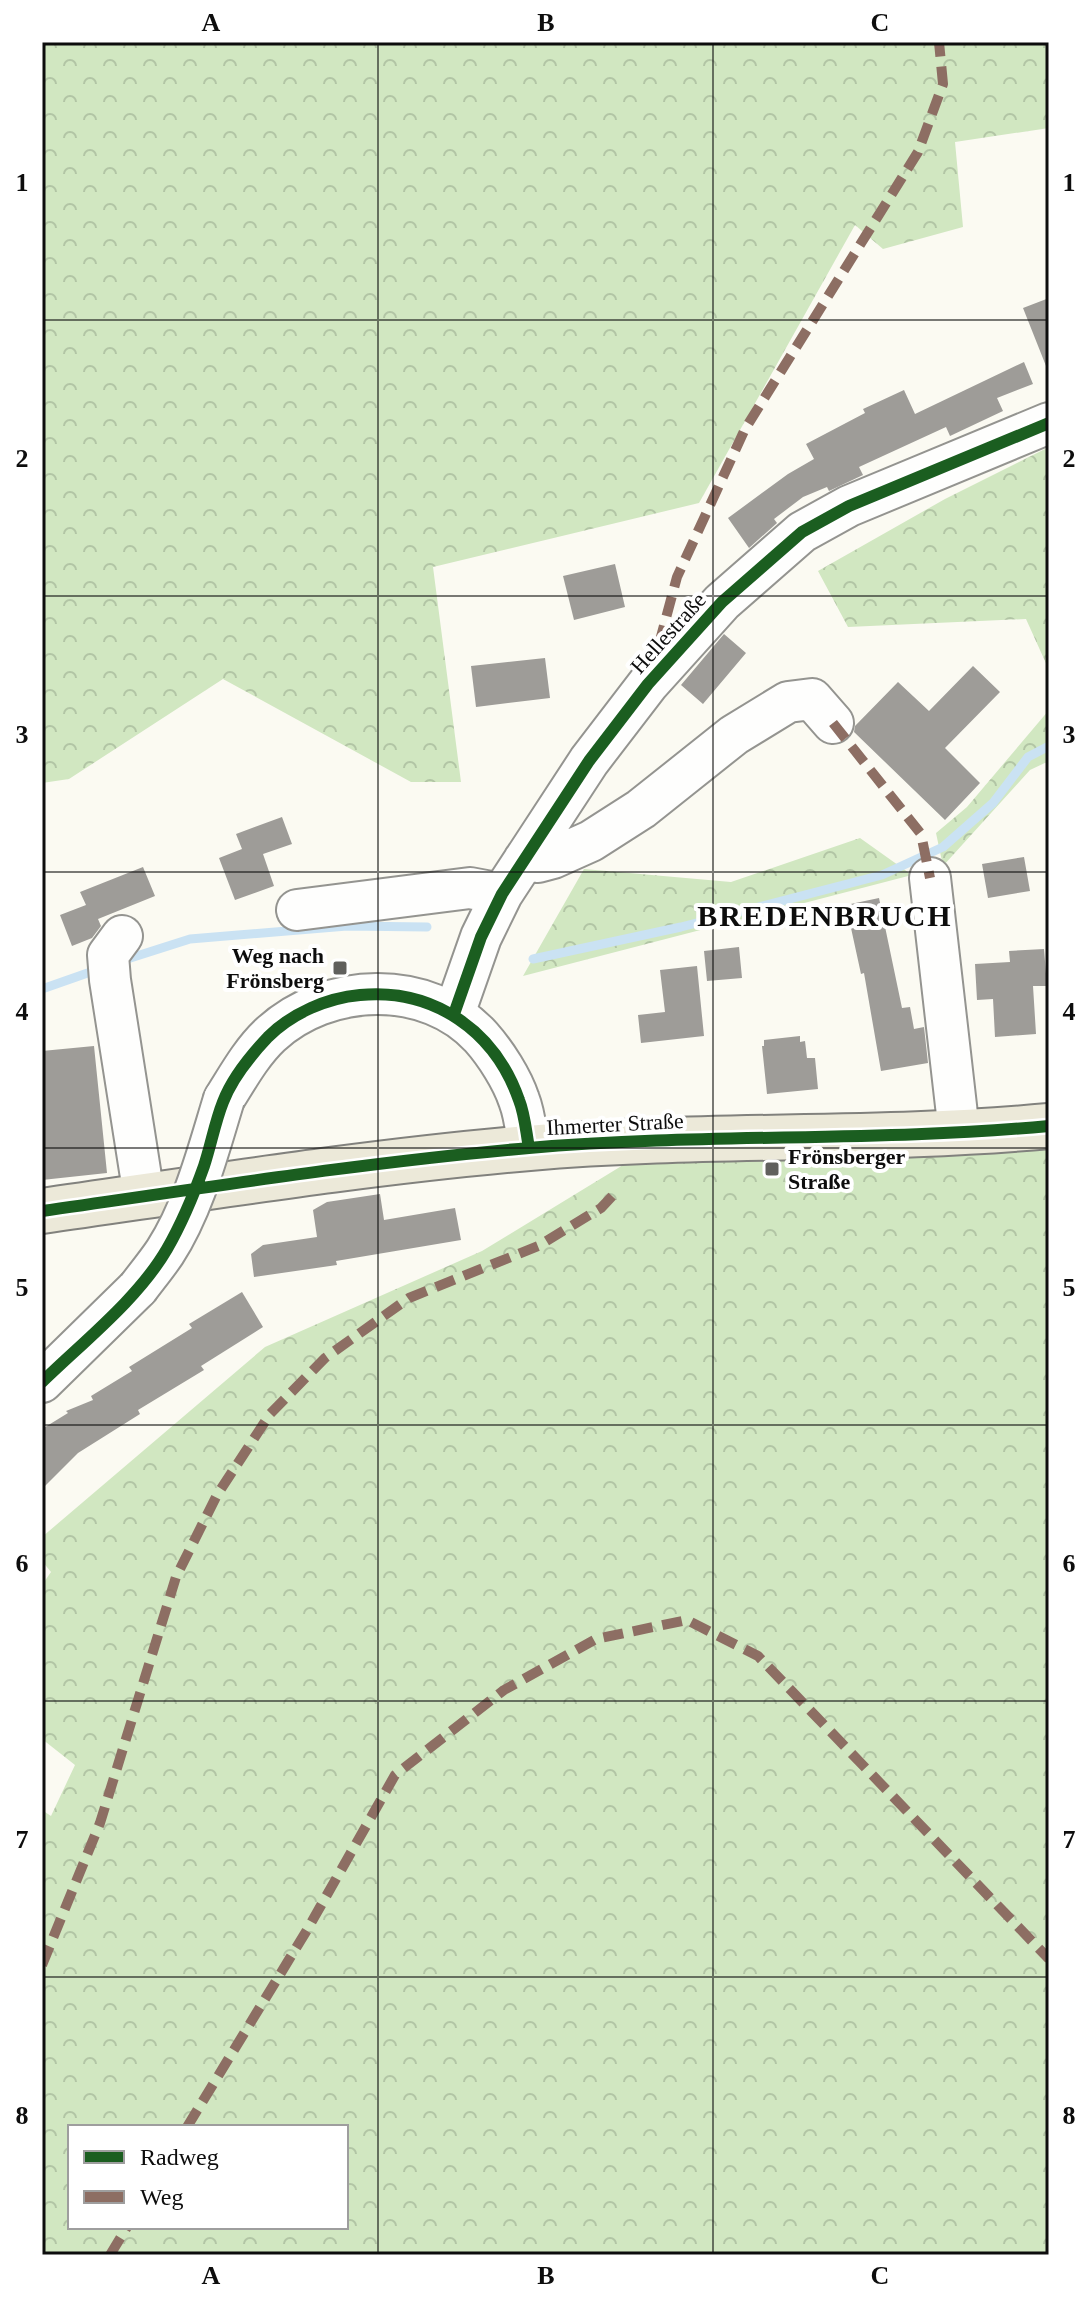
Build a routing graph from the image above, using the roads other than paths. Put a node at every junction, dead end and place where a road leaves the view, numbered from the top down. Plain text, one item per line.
1 (1049, 423) edge
2 (833, 723) dead end
3 (524, 860) junction
4 (930, 878) dead end
5 (502, 894) junction
6 (297, 910) dead end
7 (114, 957) dead end
8 (454, 1014) junction
9 (1049, 1126) edge
10 (959, 1132) junction
11 (529, 1148) junction
12 (144, 1196) junction
13 (42, 1211) edge
14 (42, 1382) edge

1 - 3 street, Hellestraße
2 - 3 street
3 - 5 street, Hellestraße
4 - 10 street
5 - 6 street
5 - 8 street, Hellestraße
7 - 12 street
8 - 11 street
8 - 14 street, bridge
9 - 10 main road, Ihmerter Straße
10 - 11 main road, Ihmerter Straße
11 - 12 main road, Ihmerter Straße
12 - 13 main road, Ihmerter Straße

